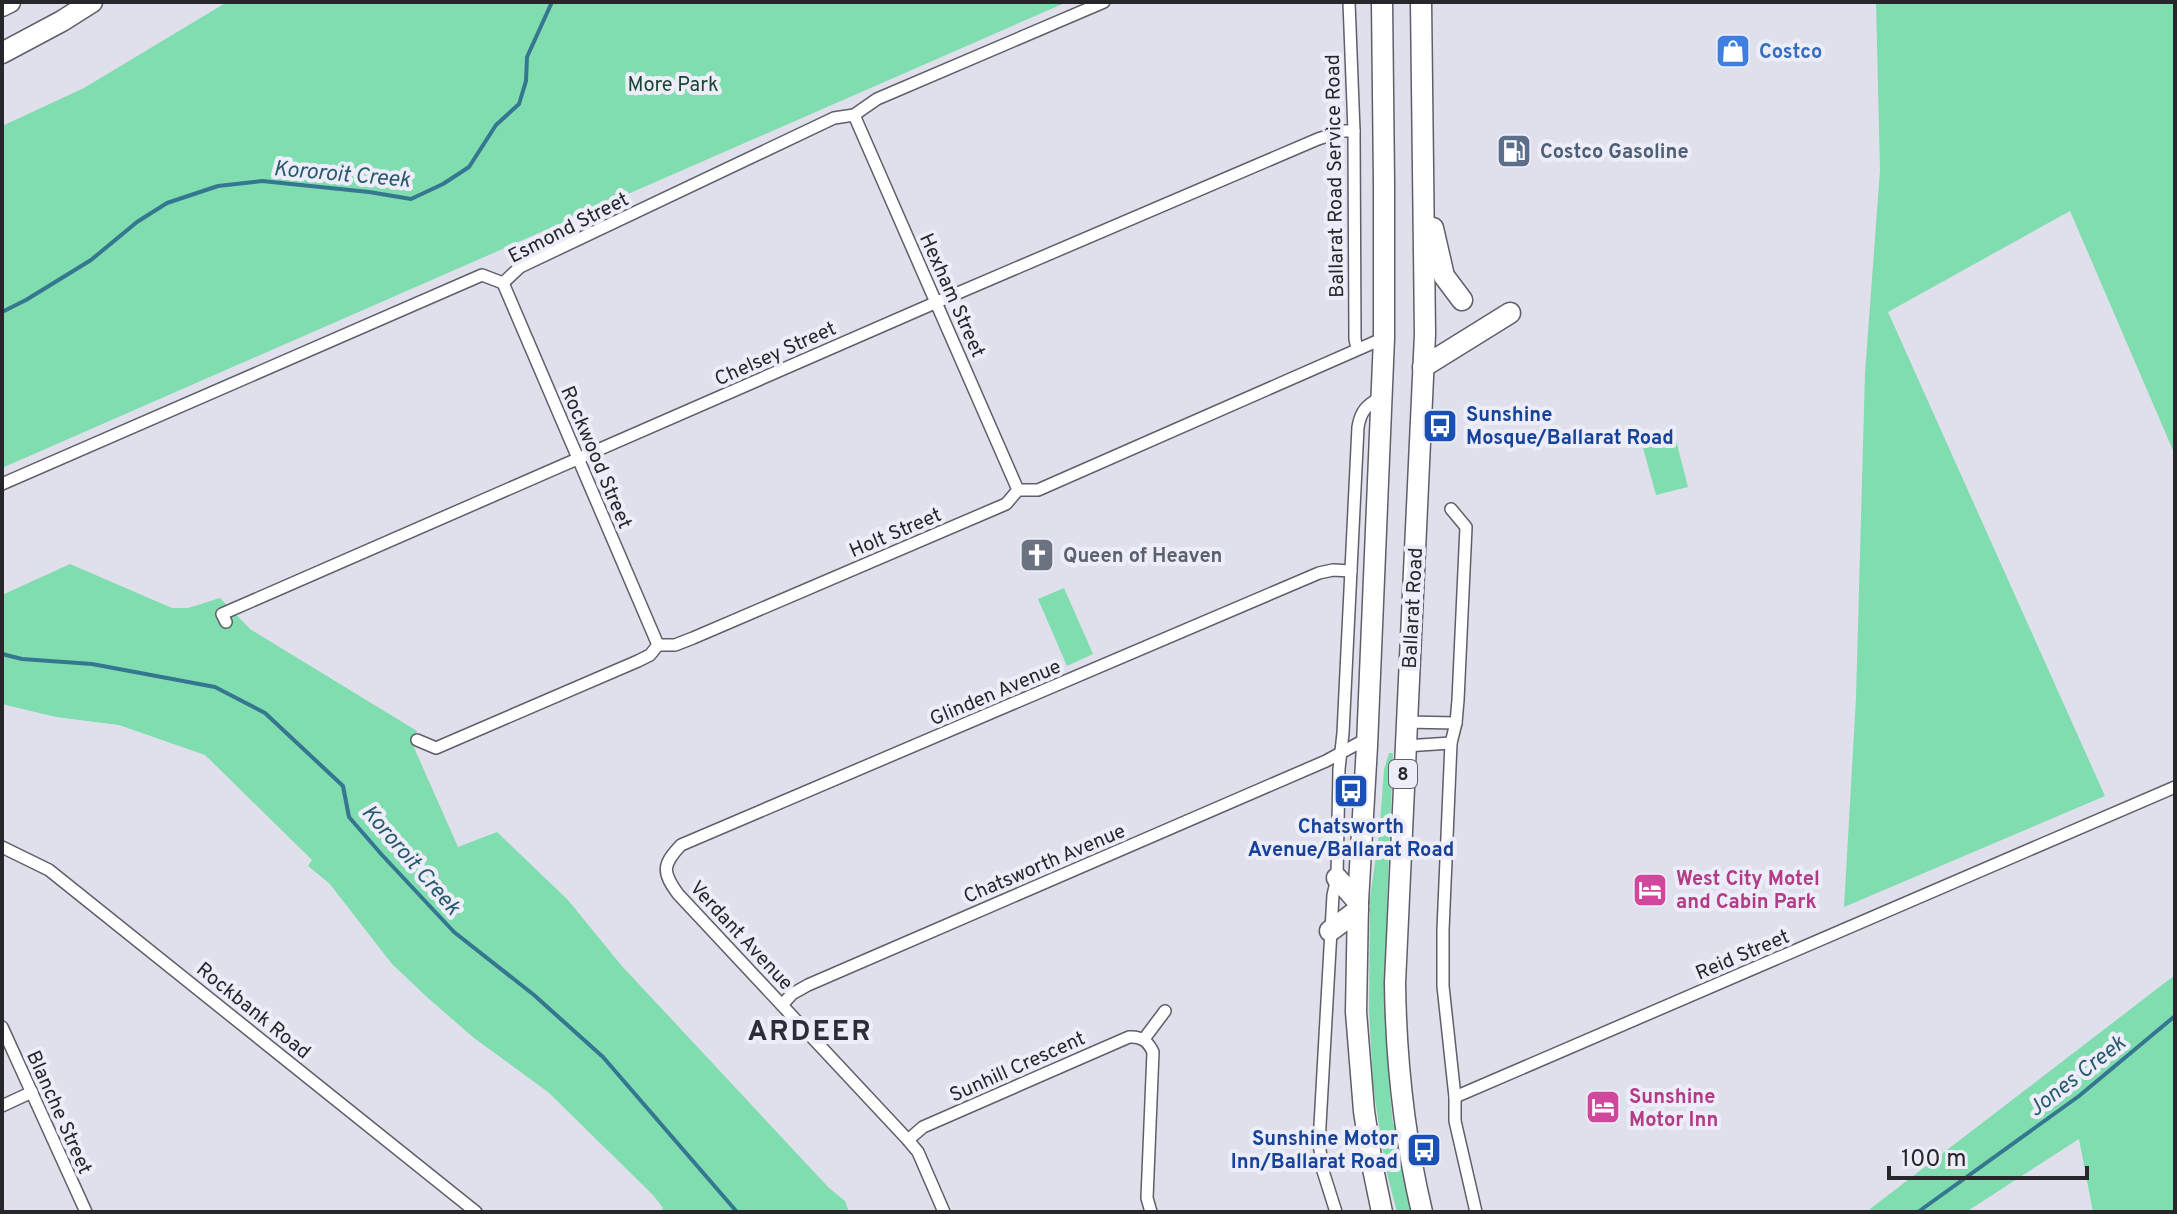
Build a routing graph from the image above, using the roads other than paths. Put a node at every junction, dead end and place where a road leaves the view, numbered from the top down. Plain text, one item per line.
1 (10, 2) edge
2 (92, 2) edge
3 (1104, 2) edge
4 (1349, 2) edge
5 (1382, 2) edge
6 (1421, 2) edge
7 (2, 6) edge
8 (2, 53) edge
9 (854, 115) junction
10 (1354, 131) junction
11 (1423, 181) junction
12 (503, 283) junction
13 (1462, 300) dead end
14 (937, 302) junction
15 (1510, 313) dead end
16 (1384, 338) junction
17 (1357, 349) junction
18 (1423, 367) junction
19 (1382, 396) junction
20 (578, 459) junction
21 (2, 484) edge
22 (1018, 490) junction
23 (1451, 509) dead end
24 (1351, 571) junction
25 (226, 622) dead end
26 (658, 645) junction
27 (1406, 722) junction
28 (1456, 723) junction
29 (417, 740) dead end
30 (1451, 743) junction
31 (1367, 745) junction
32 (1405, 746) junction
33 (1340, 757) junction
34 (2175, 787) edge
35 (2, 847) edge
36 (665, 867) joint
37 (1337, 878) junction
38 (1358, 906) junction
39 (1330, 931) junction
40 (782, 1005) junction
41 (1165, 1011) dead end
42 (2, 1027) edge
43 (1144, 1039) junction
44 (32, 1092) junction
45 (1455, 1097) junction
46 (2, 1106) edge
47 (908, 1140) junction
48 (86, 1212) edge
49 (476, 1212) edge
50 (944, 1212) edge
51 (1151, 1212) edge
52 (1336, 1212) edge
53 (1382, 1212) edge
54 (1422, 1212) edge
55 (1476, 1212) edge

1 - 7 highway
2 - 8 highway
3 - 9 street, Esmond Street
4 - 10 street, Ballarat Road Service Road
5 - 16 highway, Ballarat Road / 8
6 - 11 highway, Ballarat Road / 8
9 - 12 street, Esmond Street
9 - 14 street, Hexham Street
10 - 14 street, Chelsey Street
10 - 17 street, Ballarat Road Service Road
11 - 13 highway
11 - 18 highway, Ballarat Road / 8
12 - 20 street, Rockwood Street
12 - 21 street, Esmond Street
14 - 20 street, Chelsey Street
14 - 22 street, Hexham Street
15 - 18 highway
16 - 17 street, Holt Street
16 - 19 highway, Ballarat Road / 8
17 - 22 street, Holt Street
18 - 27 highway, Ballarat Road / 8
19 - 24 street
19 - 31 highway, Ballarat Road / 8
20 - 25 street, Chelsey Street
20 - 26 street, Rockwood Street
22 - 26 street, Holt Street
23 - 28 street
24 - 33 street
24 - 36 street, Glinden Avenue
26 - 29 street, Holt Street
27 - 28 street
27 - 31 highway
27 - 32 highway, Ballarat Road / 8
28 - 30 street
30 - 32 street
30 - 45 street
31 - 32 highway
31 - 33 street, Chatsworth Avenue
31 - 38 highway, Ballarat Road / 8
32 - 54 highway, Ballarat Road / 8
33 - 37 street
33 - 40 street, Chatsworth Avenue
34 - 45 street, Reid Street
35 - 49 street, Rockbank Road
36 - 40 street, Verdant Avenue
37 - 38 highway
37 - 39 street
38 - 39 highway
38 - 53 highway, Ballarat Road / 8
39 - 52 street
40 - 47 street, Verdant Avenue
41 - 43 street
42 - 44 street, Blanche Street
43 - 47 street, Sunhill Crescent
43 - 51 street
44 - 46 street
44 - 48 street, Blanche Street
45 - 55 street
47 - 50 street, Verdant Avenue

